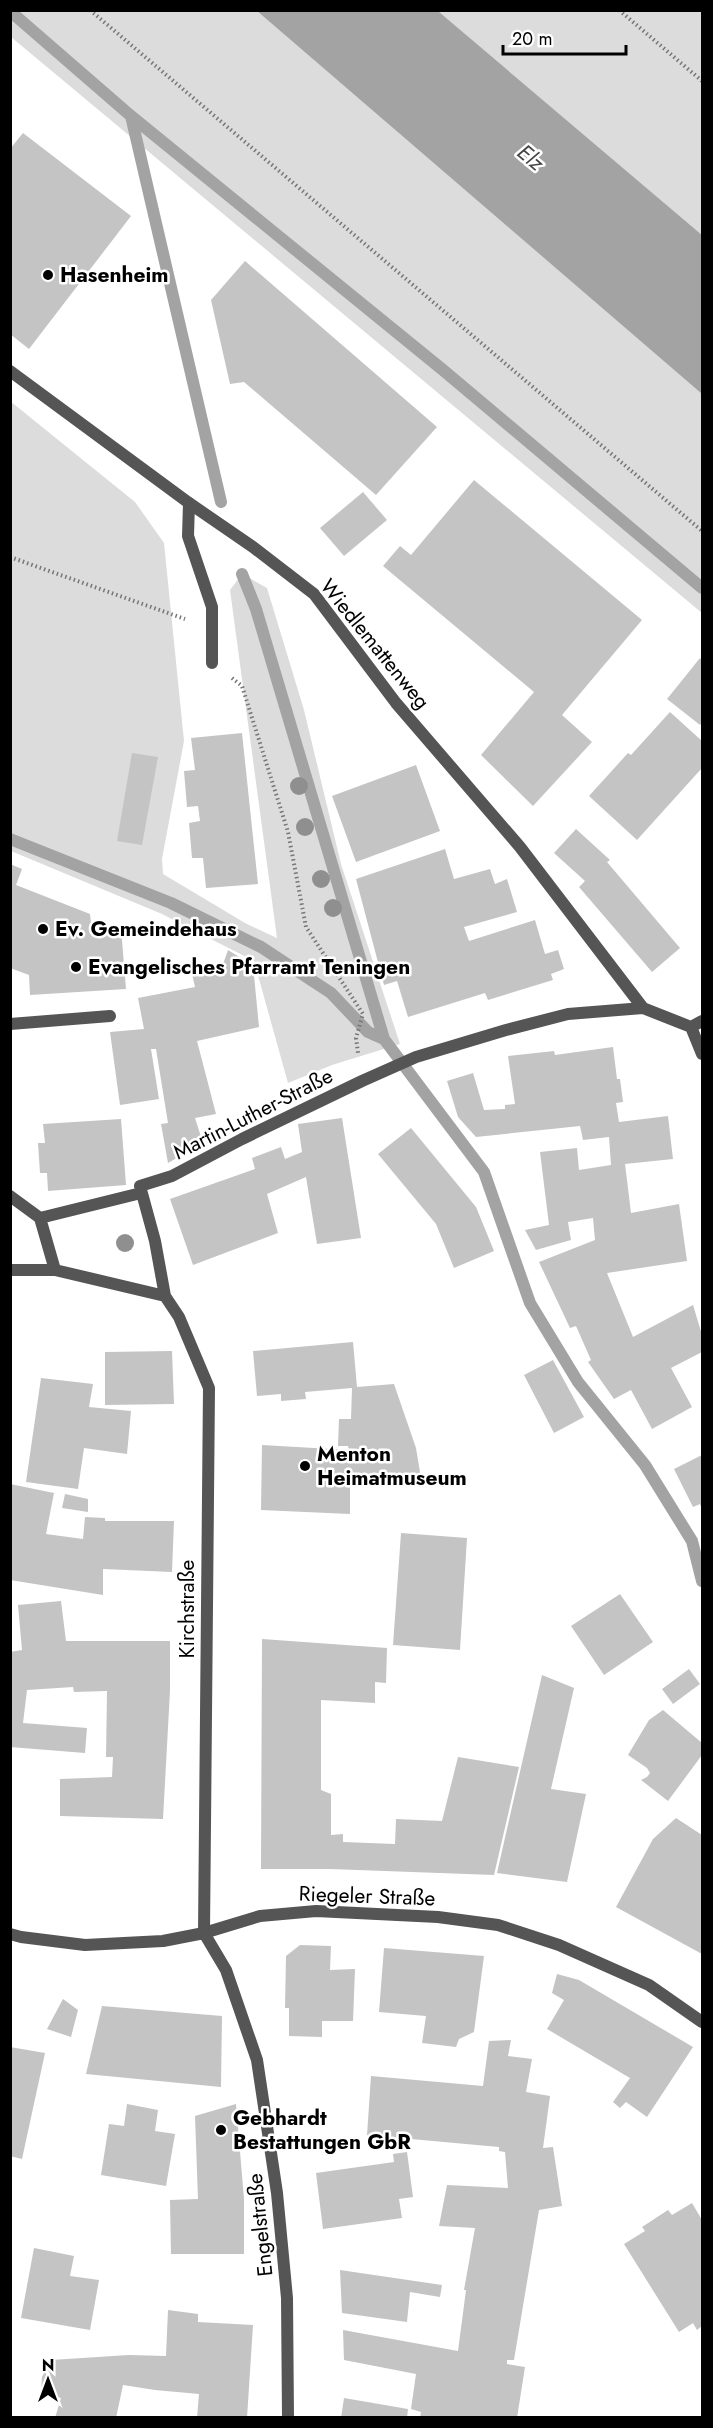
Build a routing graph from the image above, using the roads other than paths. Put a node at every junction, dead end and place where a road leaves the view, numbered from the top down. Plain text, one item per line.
1 (10, 371) edge
2 (189, 503) junction
3 (212, 663) road end
4 (643, 1008) junction
5 (110, 1016) dead end
6 (702, 1021) edge
7 (10, 1024) edge
8 (691, 1028) junction
9 (702, 1054) edge
10 (141, 1192) junction
11 (10, 1196) edge
12 (40, 1218) junction
13 (10, 1270) edge
14 (55, 1270) junction
15 (165, 1296) junction
16 (204, 1933) junction
17 (10, 1934) edge
18 (702, 2022) edge
19 (288, 2418) edge

1 - 2 street, Wiedlemattenweg
2 - 3 street
2 - 4 street, Wiedlemattenweg
4 - 8 street
4 - 10 street, Martin-Luther-Straße
5 - 7 street
6 - 8 street
8 - 9 street
10 - 12 street
10 - 15 street
11 - 12 street
12 - 14 street
13 - 14 street
14 - 15 street
15 - 16 street, Kirchstraße
16 - 17 street, Riegeler Straße
16 - 18 street, Riegeler Straße
16 - 19 street, Engelstraße

